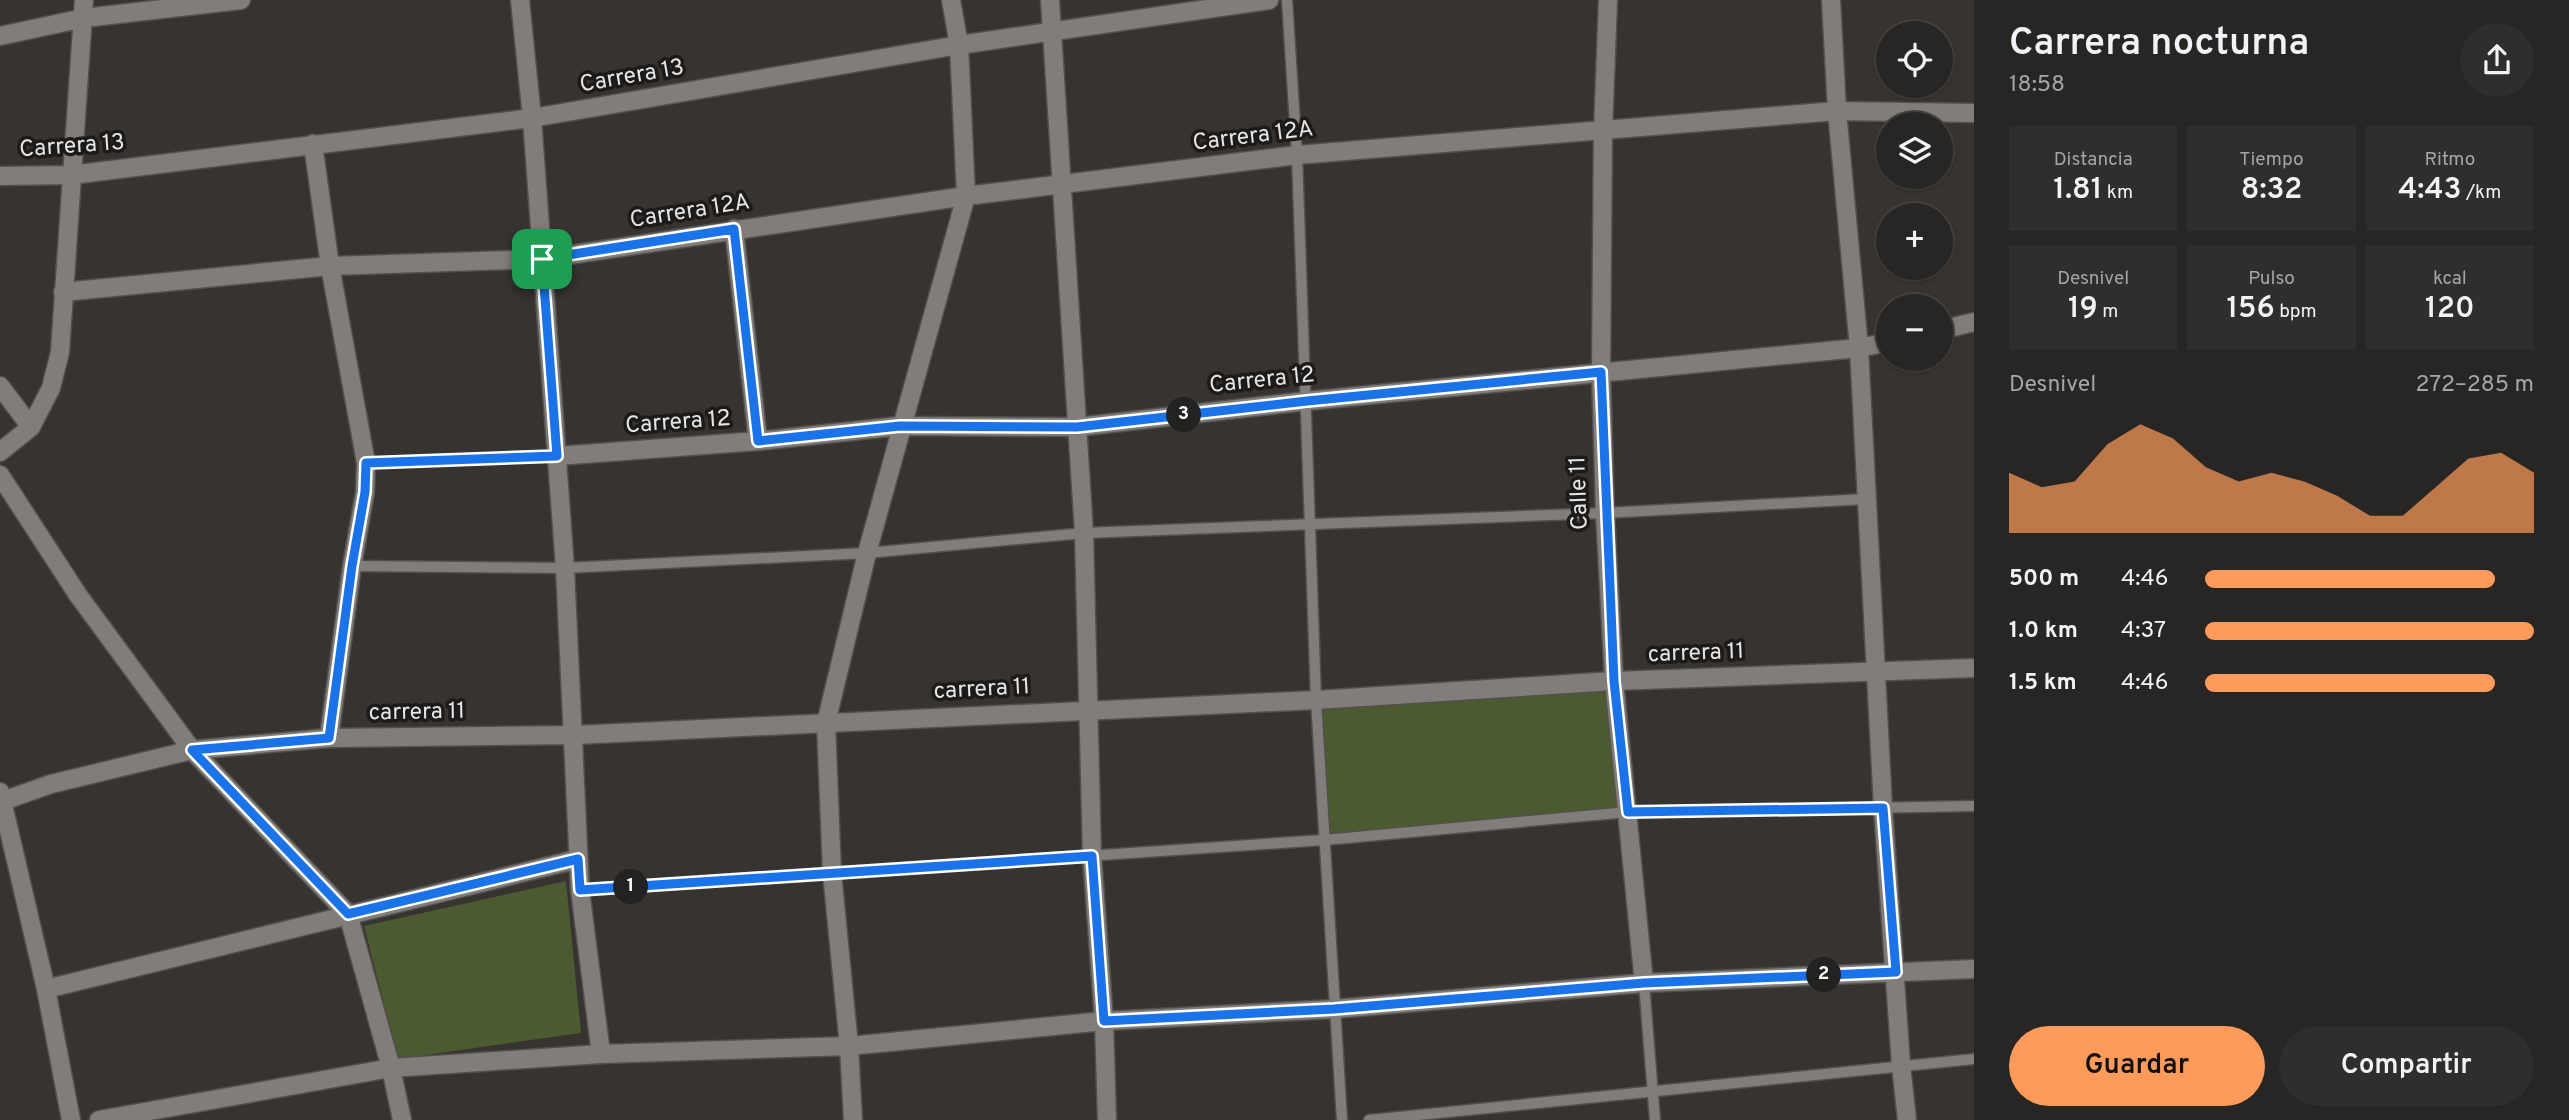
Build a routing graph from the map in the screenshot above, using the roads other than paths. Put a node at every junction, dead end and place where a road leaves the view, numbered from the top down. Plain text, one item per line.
1 (241, 0) edge
2 (520, 0) edge
3 (951, 0) edge
4 (1051, 0) edge
5 (1269, 0) edge
6 (1287, 0) edge
7 (1608, 0) edge
8 (1831, 0) edge
9 (84, 9) edge
10 (1052, 32) junction
11 (0, 36) edge
12 (959, 46) junction
13 (1837, 111) junction
14 (1974, 113) edge
15 (532, 118) junction
16 (1603, 131) junction
17 (313, 144) junction
18 (1297, 155) junction
19 (71, 175) junction
20 (0, 176) edge
21 (1062, 185) junction
22 (966, 196) junction
23 (734, 229) junction
24 (542, 259) junction
25 (330, 267) junction
26 (63, 292) junction
27 (1974, 322) edge
28 (1953, 327) edge
29 (1876, 344) edge
30 (1859, 348) junction
31 (1601, 372) junction
32 (0, 386) edge
33 (1307, 401) junction
34 (900, 426) junction
35 (31, 427) junction
36 (1077, 427) junction
37 (758, 441) junction
38 (0, 452) edge
39 (557, 456) junction
40 (366, 463) junction
41 (0, 475) edge
42 (1866, 499) junction
43 (1605, 513) junction
44 (1309, 525) junction
45 (1084, 533) junction
46 (867, 553) junction
47 (352, 566) junction
48 (565, 568) junction
49 (1974, 668) edge
50 (1877, 671) junction
51 (1614, 681) junction
52 (1316, 700) junction
53 (1088, 709) junction
54 (827, 723) junction
55 (575, 735) junction
56 (329, 738) junction
57 (192, 750) junction
58 (1, 798) edge
59 (1974, 806) edge
60 (1883, 808) junction
61 (1628, 812) junction
62 (1324, 840) junction
63 (1092, 856) junction
64 (578, 859) junction
65 (832, 873) junction
66 (580, 890) junction
67 (348, 914) junction
68 (1974, 969) edge
69 (1896, 972) junction
70 (1644, 983) junction
71 (46, 989) junction
72 (1334, 1009) junction
73 (1104, 1021) junction
74 (849, 1046) junction
75 (601, 1054) junction
76 (1974, 1059) edge
77 (1901, 1065) junction
78 (391, 1068) junction
79 (1651, 1091) junction
80 (71, 1120) edge
81 (100, 1120) edge
82 (402, 1120) edge
83 (853, 1120) edge
84 (1107, 1120) edge
85 (1342, 1120) edge
86 (1368, 1120) edge
87 (1655, 1120) edge
88 (1907, 1120) edge

1 - 9 street
2 - 15 street
3 - 12 street
4 - 10 street
5 - 10 street, Carrera 13
6 - 18 lane
7 - 16 street, Calle 11
8 - 13 street
9 - 11 street
9 - 19 street
10 - 12 street, Carrera 13
10 - 21 street
12 - 15 street, Carrera 13
12 - 22 street
13 - 14 street, Carrera 12A
13 - 16 street, Carrera 12A
13 - 30 street
15 - 17 street, Carrera 13
15 - 24 street
16 - 18 street, Carrera 12A
16 - 31 street, Calle 11
17 - 19 street, Carrera 13
17 - 25 street
18 - 21 street, Carrera 12A
18 - 33 lane
19 - 20 street, Carrera 13
19 - 26 street
21 - 22 street, Carrera 12A
21 - 36 street
22 - 23 street, Carrera 12A
22 - 34 street
23 - 24 street, Carrera 12A
23 - 37 street
24 - 25 street, Carrera 12A
24 - 39 street
25 - 26 street, Carrera 12A
25 - 40 street
26 - 35 street
27 - 28 street
29 - 30 street, Carrera 12
30 - 31 street, Carrera 12
30 - 42 street
31 - 33 street, Carrera 12
31 - 43 street, Calle 11
32 - 35 street
33 - 36 street, Carrera 12
33 - 44 lane
34 - 36 street, Carrera 12
34 - 37 street, Carrera 12
34 - 46 street
35 - 38 street
36 - 45 street
37 - 39 street, Carrera 12
39 - 40 lane
39 - 48 street
40 - 47 street
41 - 57 street
42 - 43 lane
42 - 50 street
43 - 44 lane
43 - 51 street, Calle 11
44 - 45 lane
44 - 52 lane
45 - 46 lane
45 - 53 street
46 - 48 lane
46 - 54 street
47 - 48 lane
47 - 56 street
48 - 55 street
49 - 50 street, carrera 11
50 - 51 street, carrera 11
50 - 60 street
51 - 52 street, carrera 11
51 - 61 street, Calle 11
52 - 53 street, carrera 11
52 - 62 lane
53 - 54 street, carrera 11
53 - 63 street
54 - 55 street, carrera 11
54 - 65 street
55 - 56 street, carrera 11
55 - 64 street
56 - 57 street, carrera 11
57 - 58 street, carrera 11
57 - 67 street
58 - 71 street
59 - 60 lane
60 - 61 lane
60 - 69 street
61 - 62 lane
61 - 70 street, Calle 11
62 - 63 lane
62 - 72 lane
63 - 65 lane
63 - 73 street
64 - 66 street
64 - 67 street
65 - 66 lane
65 - 74 street
66 - 75 street
67 - 71 street
67 - 78 street
68 - 69 street
69 - 70 street
69 - 77 street
70 - 72 street
70 - 79 lane
71 - 80 street
72 - 73 street
72 - 85 lane
73 - 74 street
73 - 84 street
74 - 75 street
74 - 83 street
75 - 78 street
76 - 77 lane
77 - 79 lane
77 - 88 street
78 - 81 street
78 - 82 street
79 - 86 lane
79 - 87 lane

